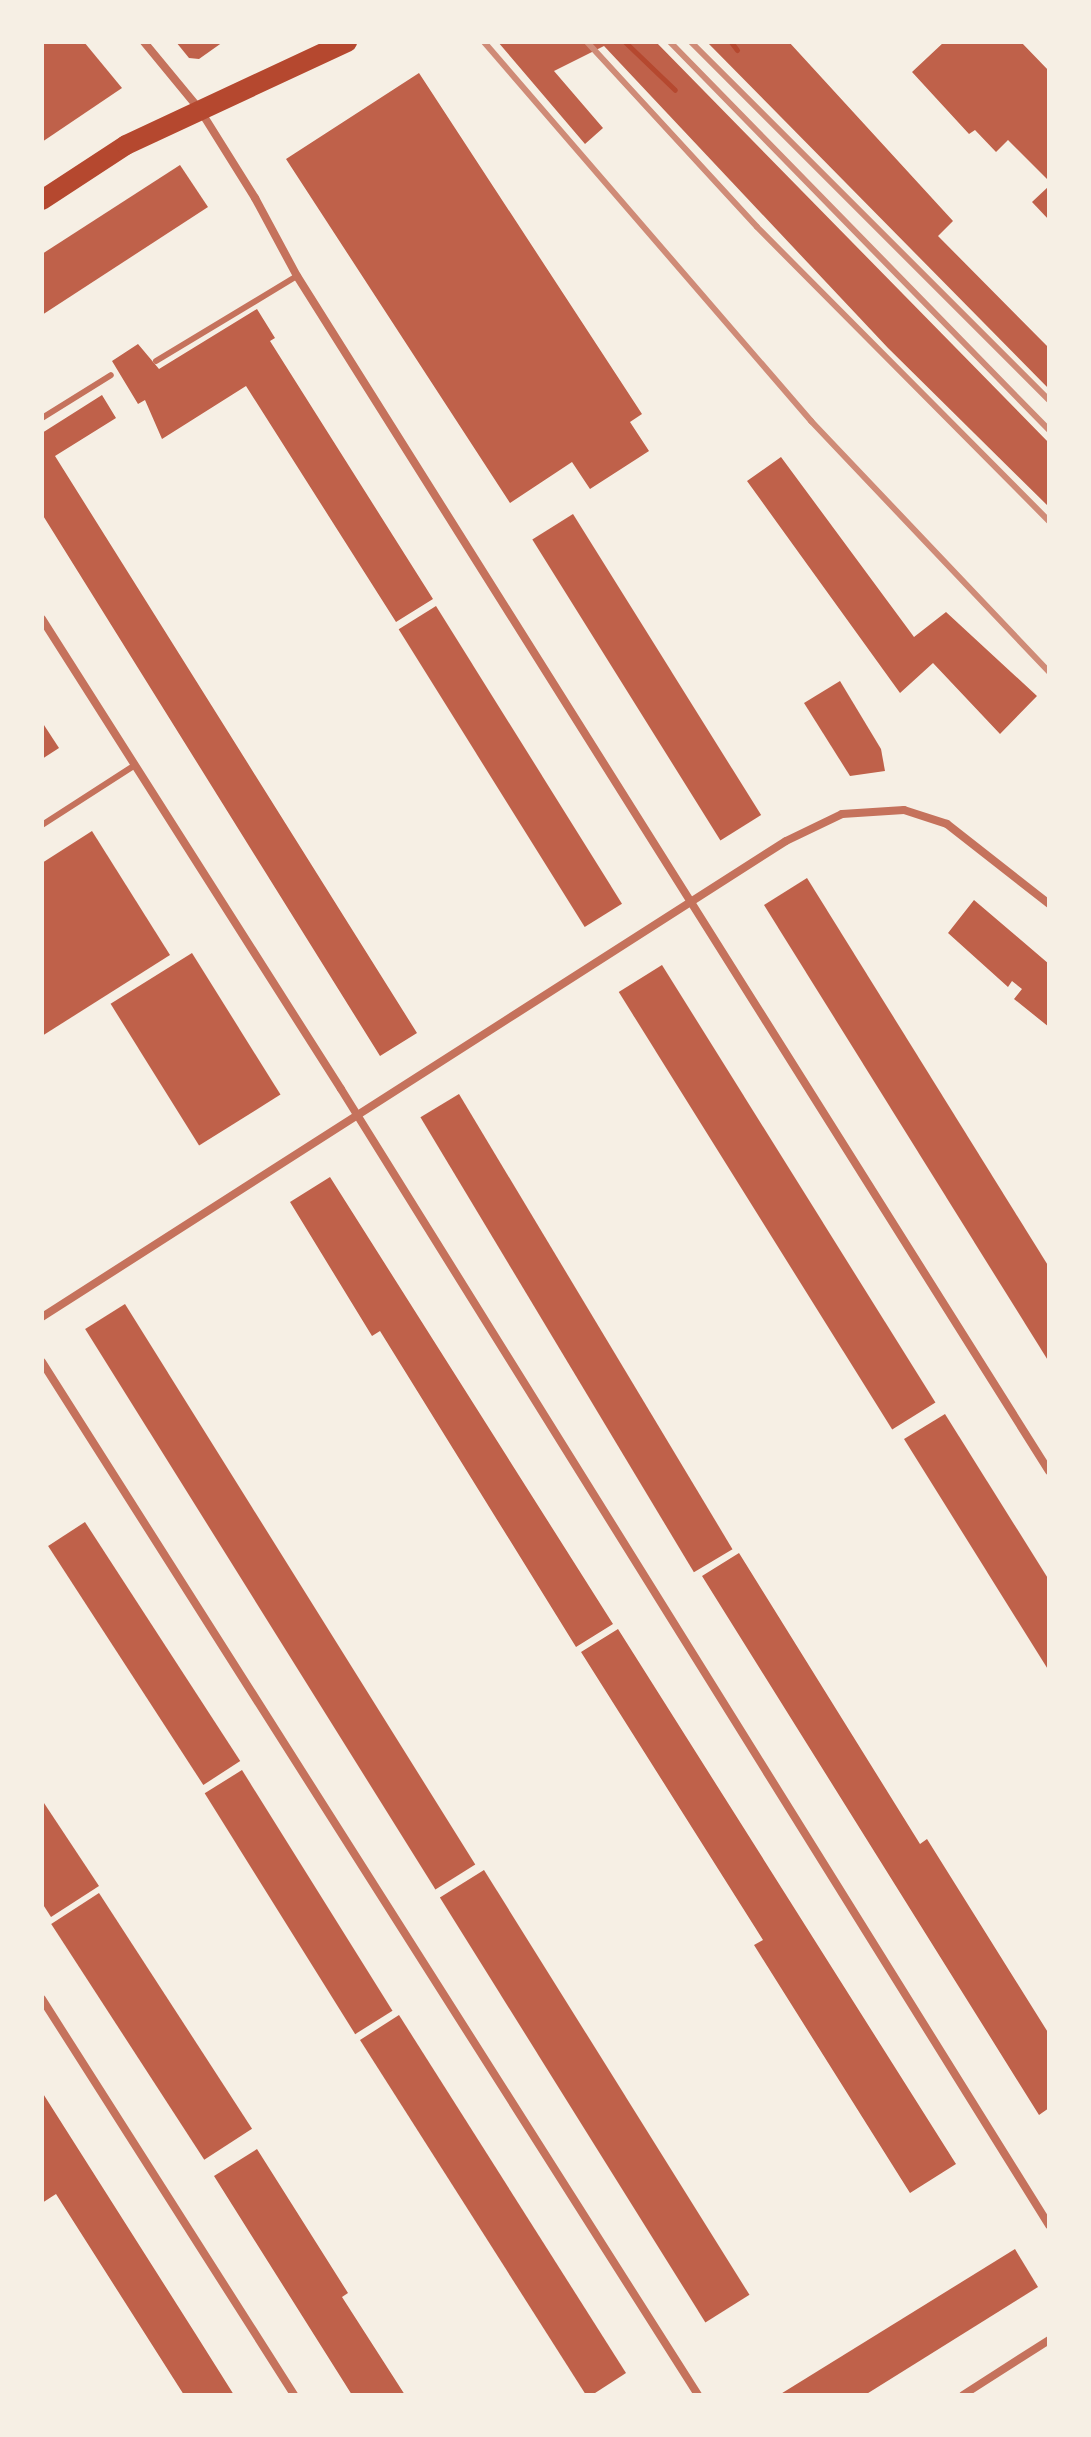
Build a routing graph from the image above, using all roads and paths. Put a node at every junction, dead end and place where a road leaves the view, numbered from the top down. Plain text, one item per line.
1 (144, 42) edge
2 (347, 42) edge
3 (625, 42) edge
4 (731, 42) edge
5 (737, 50) dead end
6 (675, 90) dead end
7 (200, 110) junction
8 (42, 200) edge
9 (297, 276) junction
10 (156, 361) dead end
11 (111, 375) dead end
12 (42, 418) edge
13 (42, 619) edge
14 (135, 765) junction
15 (42, 825) edge
16 (692, 901) junction
17 (1049, 904) edge
18 (356, 1115) junction
19 (42, 1317) edge
20 (42, 1362) edge
21 (1049, 1471) edge
22 (42, 1999) edge
23 (1049, 2225) edge
24 (1049, 2340) edge
25 (294, 2395) edge
26 (698, 2395) edge
27 (963, 2395) edge

1 - 7 street
2 - 7 main road
3 - 6 path
4 - 5 path
7 - 8 main road
7 - 9 street
9 - 10 lane
9 - 16 street
11 - 12 lane
13 - 14 street
14 - 15 lane
14 - 18 street
16 - 17 street
16 - 18 street
16 - 21 street
18 - 19 street
18 - 23 street
20 - 26 street
22 - 25 street
24 - 27 street

